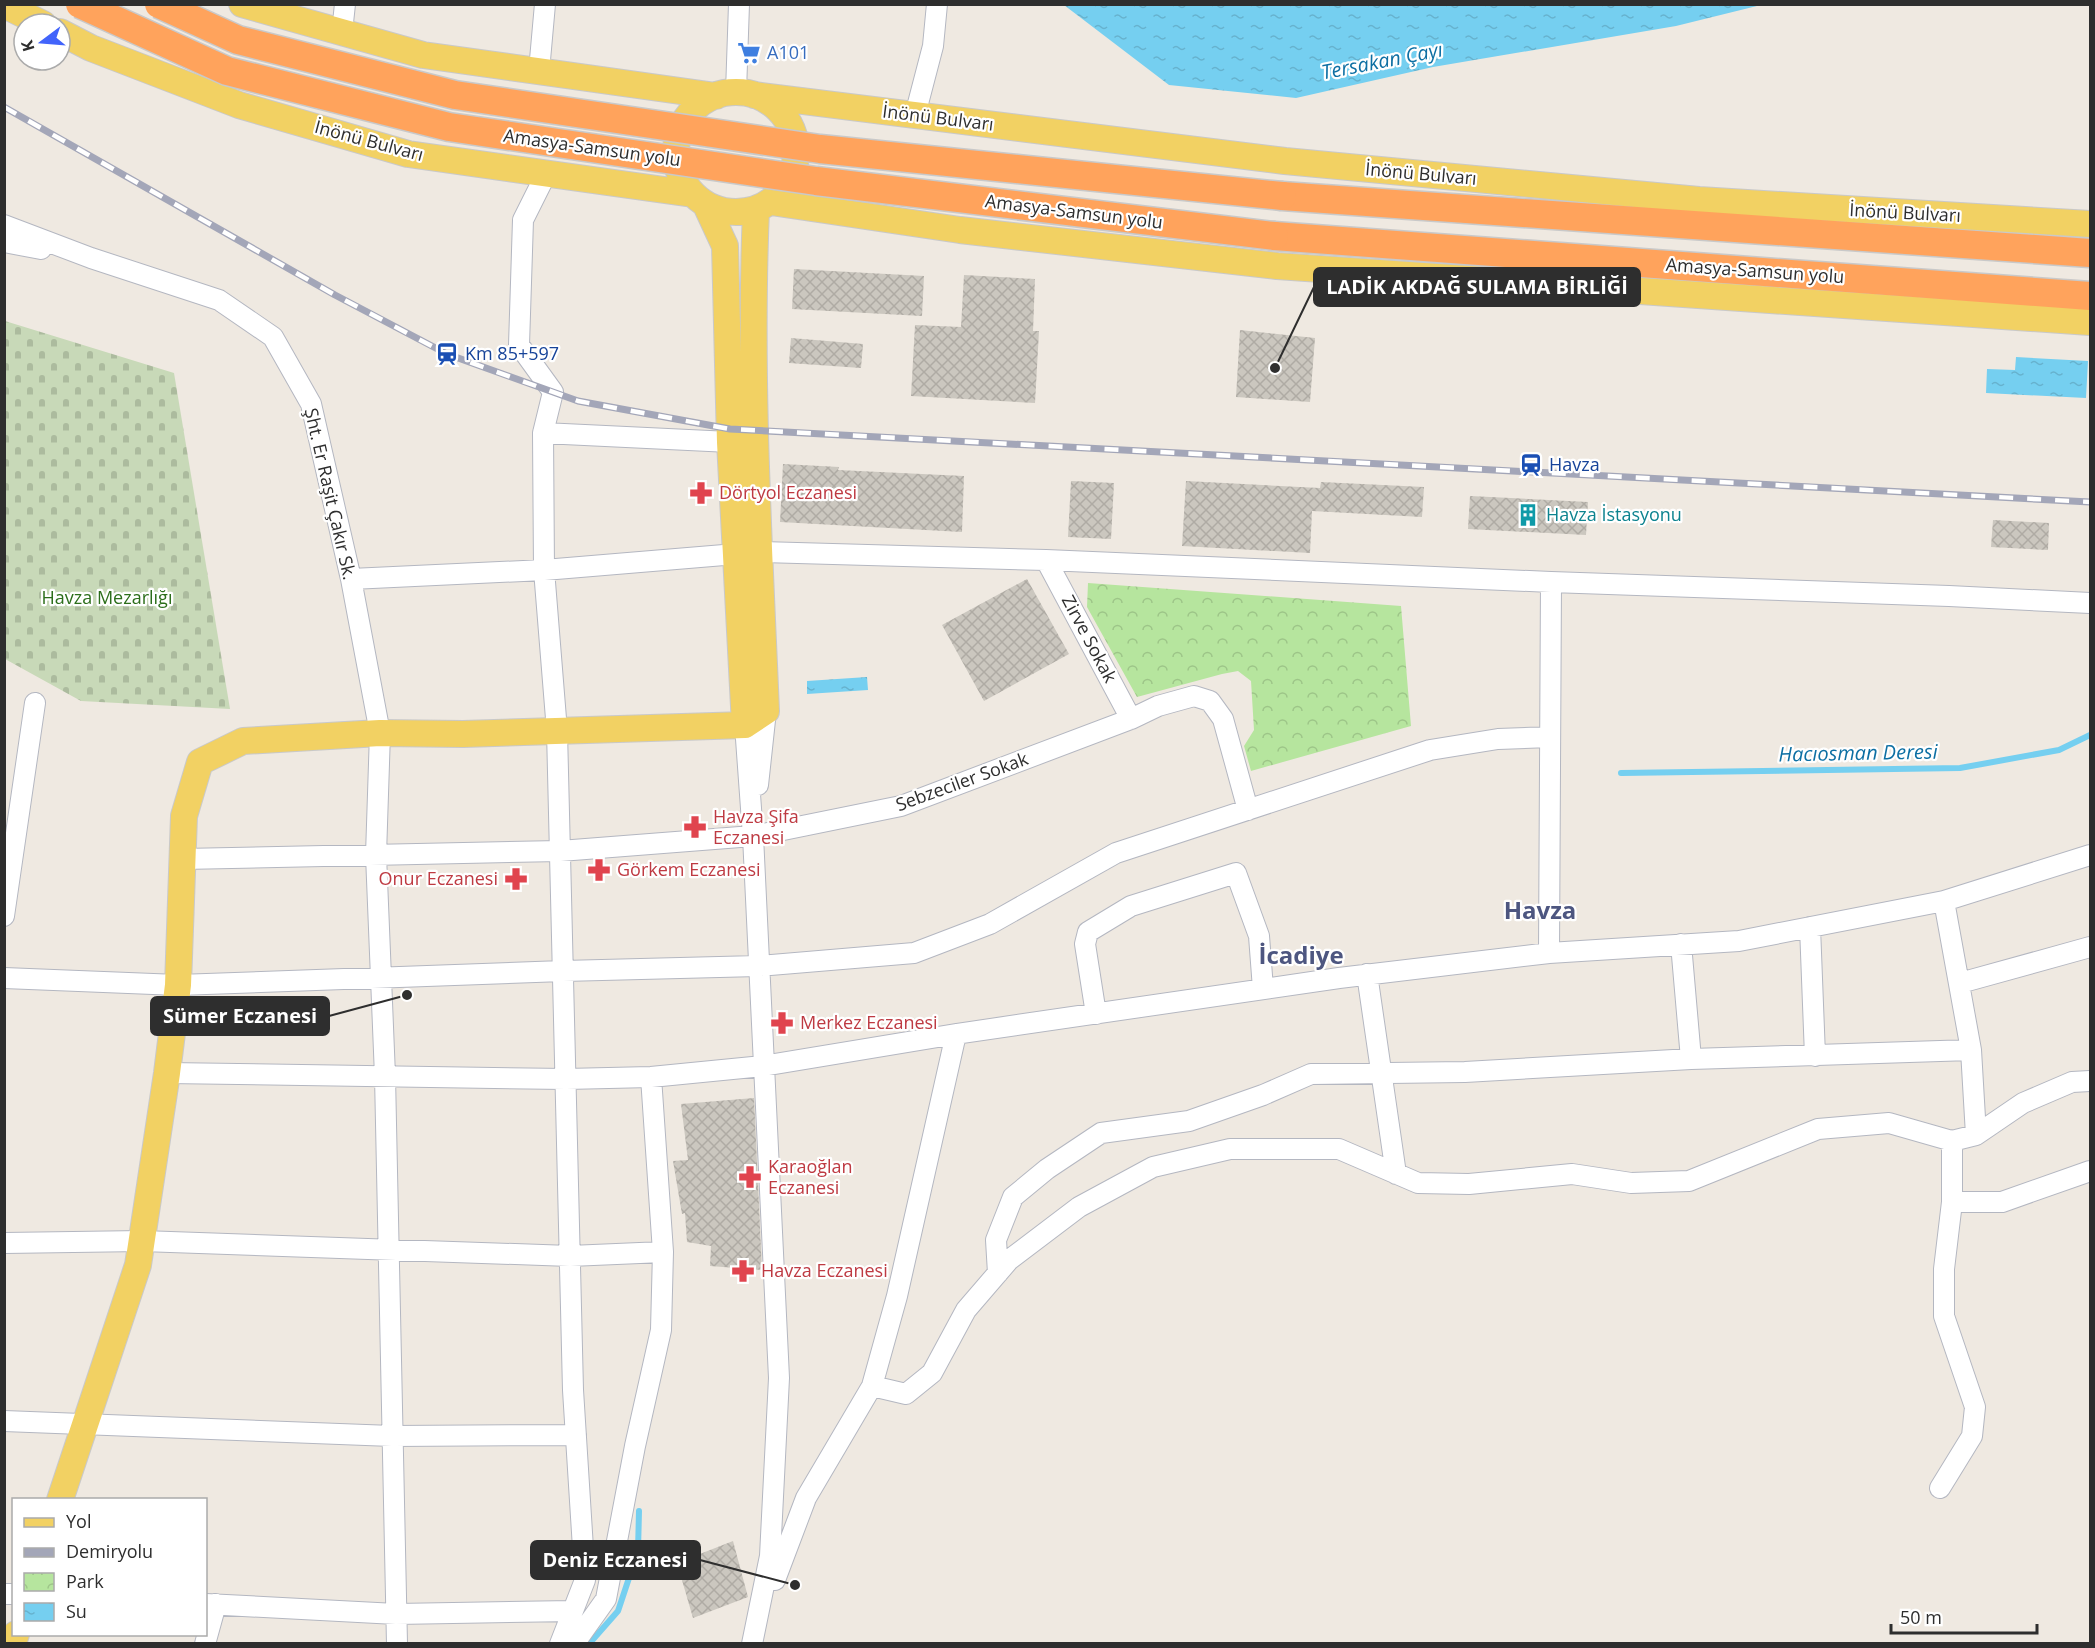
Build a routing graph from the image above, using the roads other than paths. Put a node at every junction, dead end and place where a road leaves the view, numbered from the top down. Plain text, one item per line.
1 (80, 4) edge
2 (159, 4) edge
3 (242, 4) edge
4 (345, 4) edge
5 (545, 4) edge
6 (739, 4) edge
7 (937, 4) edge
8 (4, 5) edge
9 (18, 12) edge
10 (342, 33) junction
11 (72, 38) edge
12 (539, 71) junction
13 (735, 94) junction
14 (915, 115) junction
15 (546, 174) junction
16 (700, 199) junction
17 (763, 206) junction
18 (2091, 224) edge
19 (4, 225) edge
20 (4, 242) edge
21 (2091, 253) edge
22 (91, 258) junction
23 (2091, 296) edge
24 (2091, 322) edge
25 (543, 434) junction
26 (730, 442) junction
27 (747, 554) junction
28 (1046, 560) junction
29 (544, 570) junction
30 (351, 579) junction
31 (1551, 582) junction
32 (2091, 603) edge
33 (35, 703) dead end
34 (766, 711) junction
35 (1131, 718) junction
36 (745, 725) junction
37 (557, 731) junction
38 (380, 734) junction
39 (1550, 736) junction
40 (1248, 810) junction
41 (753, 836) junction
42 (560, 851) junction
43 (376, 855) junction
44 (2091, 855) edge
45 (183, 859) junction
46 (1944, 901) junction
47 (4, 916) edge
48 (1810, 927) junction
49 (1681, 944) junction
50 (2091, 947) edge
51 (1550, 953) junction
52 (758, 966) junction
53 (563, 971) junction
54 (1367, 974) junction
55 (382, 977) junction
56 (4, 978) edge
57 (1960, 984) junction
58 (178, 985) junction
59 (1263, 989) junction
60 (1096, 1014) junction
61 (956, 1034) junction
62 (1971, 1050) junction
63 (1815, 1056) junction
64 (1691, 1059) junction
65 (763, 1066) junction
66 (167, 1073) junction
67 (1381, 1073) junction
68 (385, 1076) junction
69 (651, 1077) junction
70 (566, 1079) junction
71 (2091, 1081) edge
72 (1976, 1135) junction
73 (1952, 1141) junction
74 (2091, 1171) edge
75 (1396, 1173) junction
76 (1952, 1202) junction
77 (142, 1241) junction
78 (4, 1243) edge
79 (388, 1250) junction
80 (663, 1252) junction
81 (570, 1256) junction
82 (998, 1273) junction
83 (872, 1386) junction
84 (4, 1421) edge
85 (85, 1425) junction
86 (576, 1435) junction
87 (392, 1436) junction
88 (1940, 1488) dead end
89 (61, 1498) edge
90 (211, 1604) edge
91 (573, 1611) junction
92 (396, 1614) junction
93 (207, 1631) edge
94 (752, 1643) edge
95 (397, 1644) edge
96 (560, 1644) edge
97 (574, 1644) edge

1 - 23 highway, Amasya-Samsun yolu, bridge
2 - 21 highway, Amasya-Samsun yolu, bridge
3 - 10 main road, İnönü Bulvarı
4 - 10 street
5 - 12 street
6 - 13 street
7 - 14 street
8 - 9 main road
10 - 12 main road, İnönü Bulvarı
11 - 15 main road, İnönü Bulvarı
12 - 13 main road, İnönü Bulvarı
13 - 14 main road, İnönü Bulvarı
13 - 16 main road
13 - 17 main road
14 - 18 main road, İnönü Bulvarı
15 - 16 main road, İnönü Bulvarı
15 - 25 street
16 - 17 main road
16 - 26 main road
17 - 24 main road
17 - 27 main road
19 - 22 street, Şht. Er Raşit Çakır Sk.
20 - 22 street
22 - 30 street, Şht. Er Raşit Çakır Sk.
25 - 26 street
25 - 29 street
26 - 27 main road
27 - 28 street
27 - 29 street
27 - 34 main road
27 - 36 main road
28 - 31 street
28 - 35 street, Zirve Sokak
29 - 30 street
29 - 37 street
30 - 38 street, Şht. Er Raşit Çakır Sk.
31 - 32 street
31 - 39 street
33 - 47 street
34 - 36 main road
34 - 41 street
35 - 40 street, Sebzeciler Sokak
35 - 41 street, Sebzeciler Sokak
36 - 37 main road
36 - 41 street
37 - 38 main road
37 - 42 street
38 - 43 street, Şht. Er Raşit Çakır Sk.
38 - 45 main road
39 - 40 street
39 - 51 street
40 - 52 street
41 - 42 street, Sebzeciler Sokak
41 - 52 street
42 - 43 street, Sebzeciler Sokak
42 - 53 street
43 - 45 street, Sebzeciler Sokak
43 - 55 street, Şht. Er Raşit Çakır Sk.
44 - 46 street
45 - 58 main road
46 - 48 street
46 - 57 street
48 - 49 street
48 - 63 street
49 - 51 street
49 - 64 street
50 - 57 street
51 - 54 street
52 - 53 street
52 - 65 street
53 - 55 street
53 - 70 street
54 - 59 street
54 - 67 street
55 - 58 street
55 - 68 street, Şht. Er Raşit Çakır Sk.
56 - 58 street
57 - 62 street
58 - 66 main road
59 - 60 street
59 - 60 street
60 - 61 street
61 - 65 street
61 - 83 street
62 - 63 street
62 - 72 street
63 - 64 street
64 - 67 street
65 - 69 street
65 - 94 street
66 - 68 street
66 - 77 main road
67 - 75 street
67 - 82 street
68 - 70 street
68 - 79 street, Şht. Er Raşit Çakır Sk.
69 - 70 street
69 - 80 street
70 - 81 street
71 - 72 street
72 - 73 street
73 - 75 street
73 - 76 street
74 - 76 street
75 - 82 street
76 - 88 street
77 - 78 street
77 - 79 street
77 - 85 main road
79 - 81 street
79 - 87 street, Şht. Er Raşit Çakır Sk.
80 - 81 street
80 - 97 street
81 - 86 street
82 - 83 street
83 - 94 street
84 - 85 street
85 - 87 street
85 - 89 main road
86 - 87 street
86 - 91 street
87 - 92 street, Şht. Er Raşit Çakır Sk.
90 - 92 street
90 - 93 street
91 - 92 street
91 - 96 street
92 - 95 street, Şht. Er Raşit Çakır Sk.

